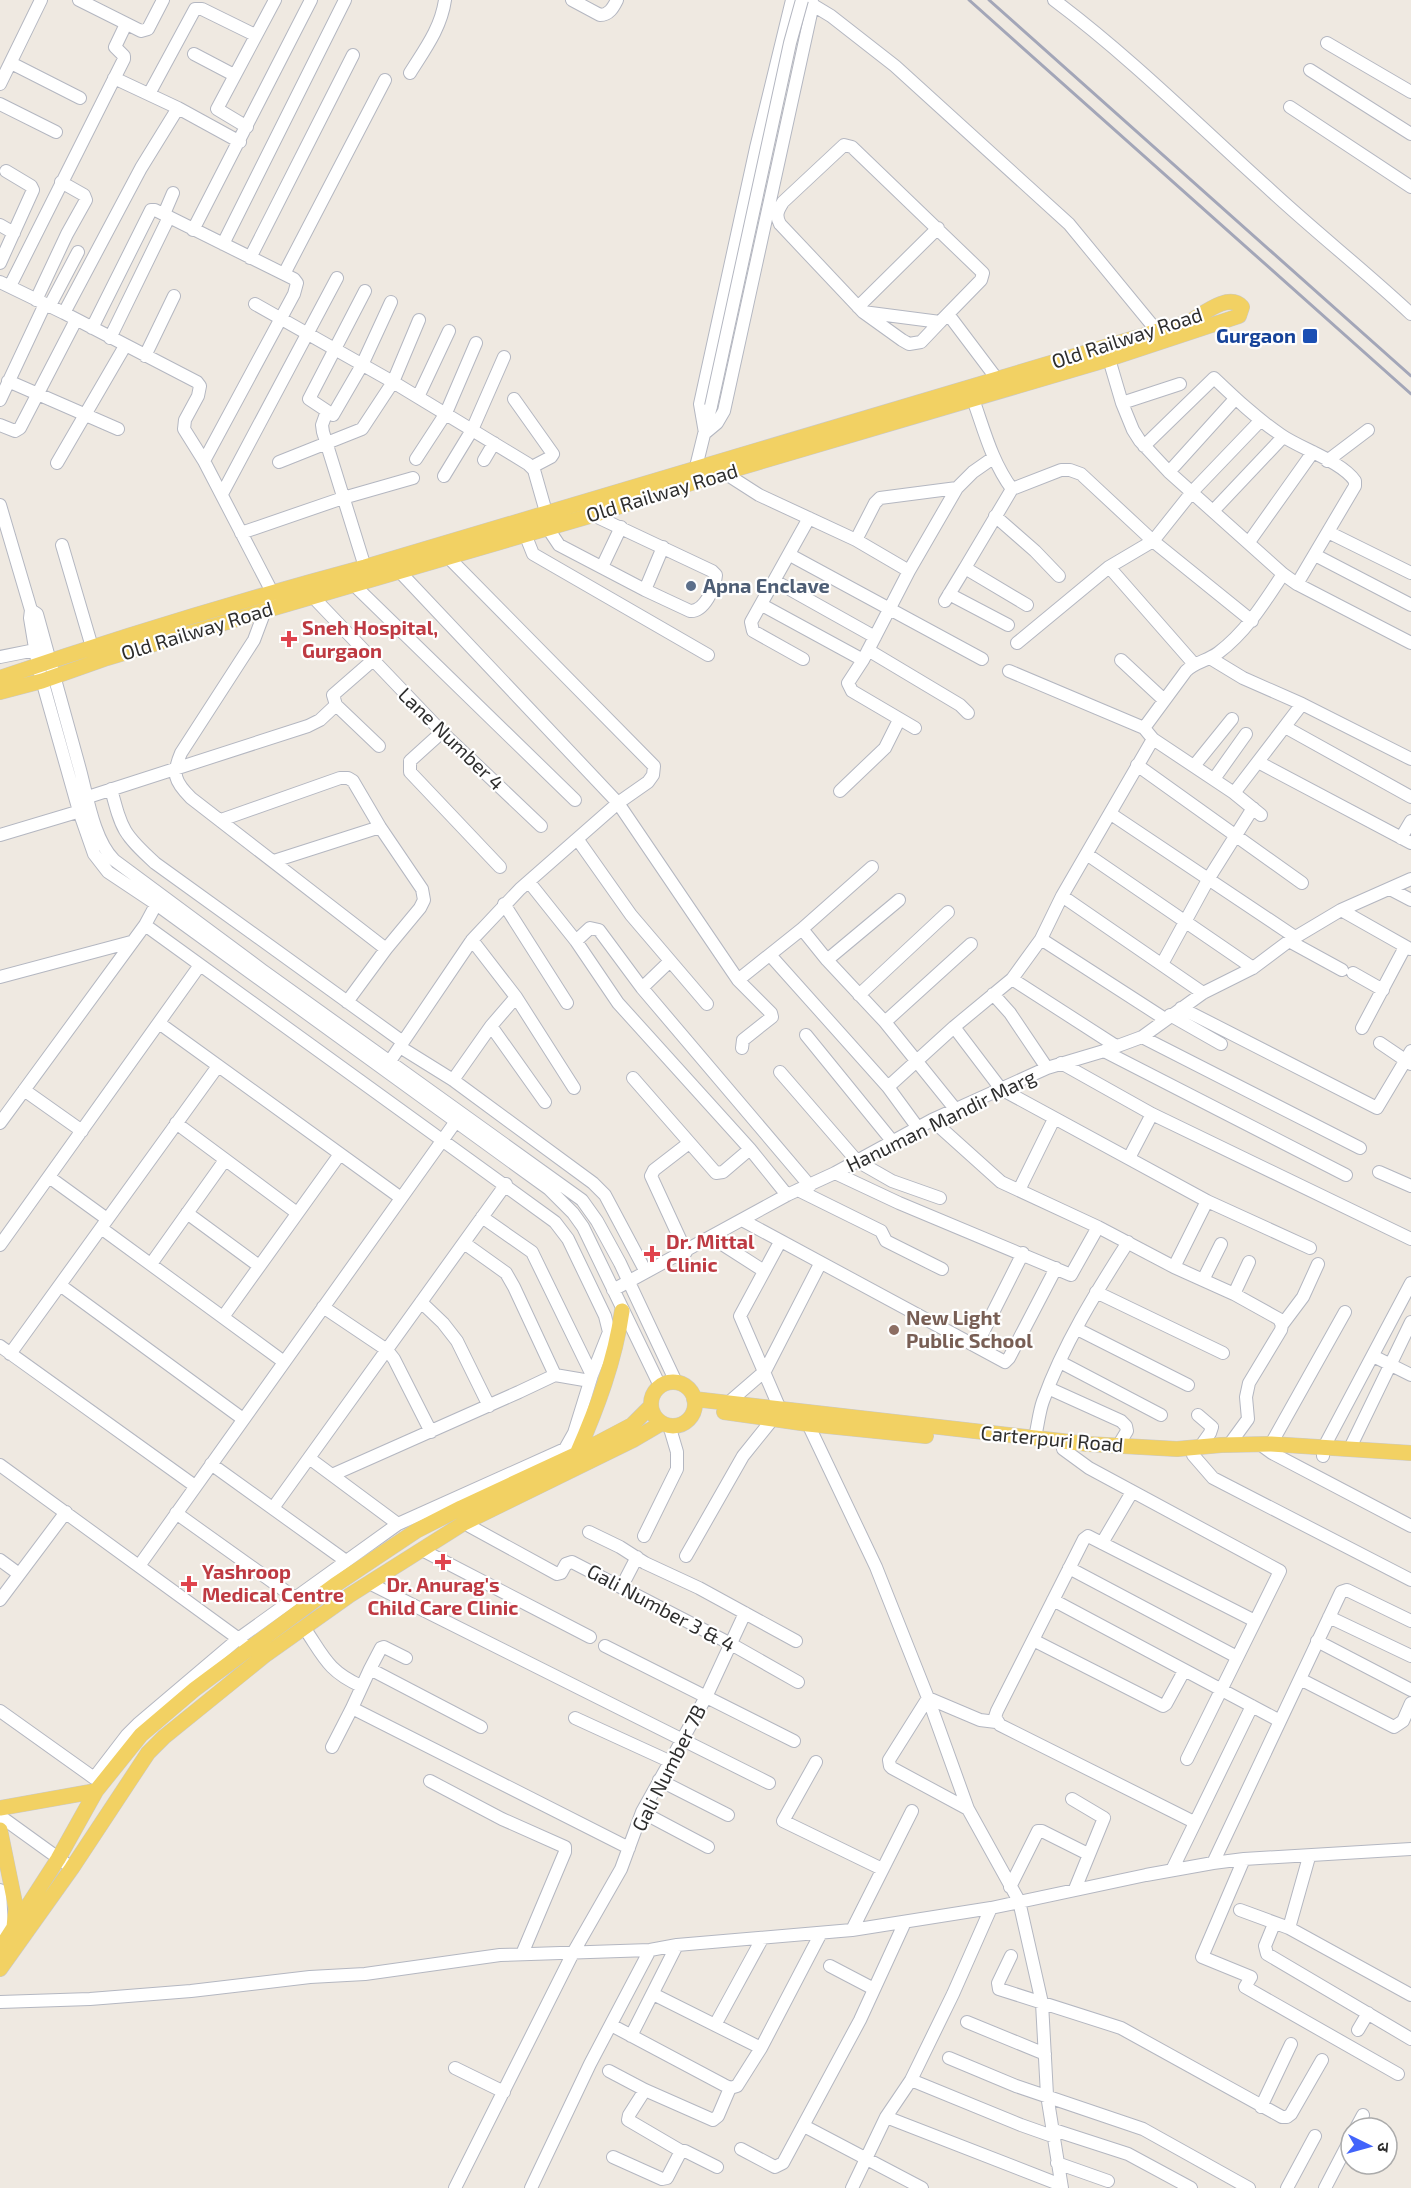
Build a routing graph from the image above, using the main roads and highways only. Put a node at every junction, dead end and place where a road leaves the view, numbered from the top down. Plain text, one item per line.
1 (971, 393) junction
2 (694, 476) junction
3 (547, 520) junction
4 (46, 671) junction
5 (1, 680) edge
6 (622, 1311) road end
7 (694, 1403) junction
8 (651, 1406) junction
9 (776, 1414) junction
10 (665, 1424) junction
11 (1268, 1447) junction
12 (1197, 1451) junction
13 (1323, 1451) junction
14 (1411, 1453) edge
15 (577, 1455) junction
16 (1411, 1461) edge
17 (251, 1648) junction
18 (96, 1791) junction
19 (0, 1808) edge
20 (0, 1830) edge
21 (7, 1932) edge
22 (0, 1949) edge
23 (0, 1969) edge

1 - 1 main road, Old Railway Road
1 - 2 main road, Old Railway Road
2 - 3 main road, Old Railway Road
2 - 3 main road, Old Railway Road
3 - 4 main road, Old Railway Road
3 - 4 main road, Old Railway Road
4 - 5 main road, Old Railway Road
6 - 15 main road
7 - 8 main road
7 - 9 main road, Carterpuri Road
7 - 9 main road, Carterpuri Road
7 - 10 main road
8 - 10 main road
8 - 15 main road
9 - 12 main road, Carterpuri Road
9 - 12 main road, Carterpuri Road
10 - 17 main road
11 - 12 main road, Carterpuri Road
11 - 12 main road, Carterpuri Road
11 - 13 main road, Carterpuri Road
13 - 14 main road, Carterpuri Road
13 - 16 main road, Carterpuri Road
15 - 17 main road
17 - 18 main road
17 - 23 main road
18 - 19 main road
18 - 21 main road
20 - 21 main road
21 - 22 main road

